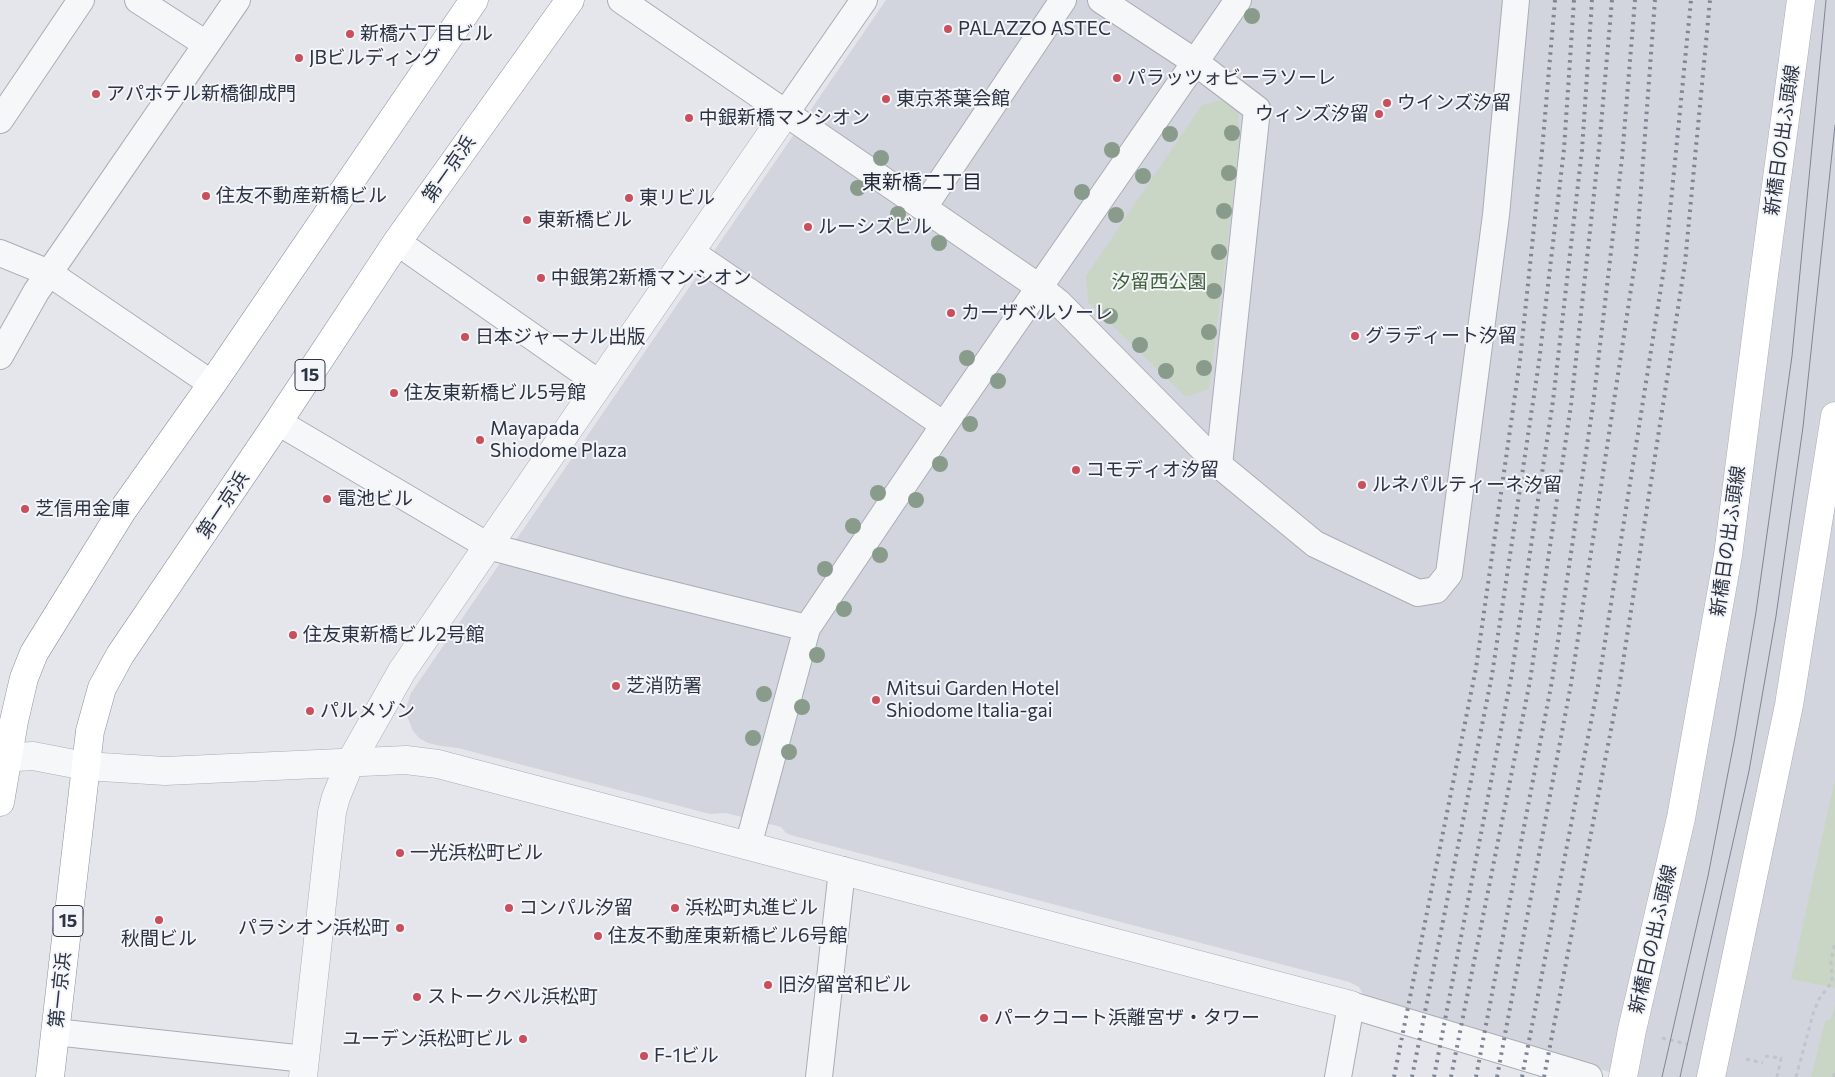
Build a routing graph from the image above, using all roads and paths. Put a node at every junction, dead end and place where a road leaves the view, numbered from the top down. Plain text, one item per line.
1 (81, 0) edge
2 (138, 0) edge
3 (237, 0) edge
4 (474, 0) edge
5 (570, 0) edge
6 (622, 0) edge
7 (864, 0) edge
8 (1063, 0) edge
9 (1102, 0) edge
10 (1238, 0) edge
11 (1516, 0) edge
12 (1801, 0) edge
13 (206, 44) junction
14 (1195, 62) junction
15 (785, 114) junction
16 (0, 120) edge
17 (924, 207) junction
18 (397, 242) junction
19 (691, 252) junction
20 (0, 253) edge
21 (49, 274) junction
22 (1039, 287) junction
23 (0, 356) edge
24 (212, 384) junction
25 (600, 384) junction
26 (1835, 416) edge
27 (278, 422) junction
28 (944, 425) junction
29 (1219, 465) junction
30 (488, 546) junction
31 (807, 628) junction
32 (3, 758) edge
33 (350, 763) junction
34 (85, 766) junction
35 (0, 802) edge
36 (748, 846) junction
37 (842, 870) junction
38 (1835, 942) edge
39 (1834, 983) edge
40 (1351, 1005) junction
41 (55, 1032) junction
42 (1765, 1056) dead end
43 (304, 1068) edge
44 (1835, 1073) edge
45 (50, 1077) edge
46 (819, 1077) edge
47 (1338, 1077) edge
48 (1589, 1077) edge
49 (1623, 1077) edge
50 (1711, 1077) edge
51 (1777, 1077) edge
52 (1796, 1077) edge
53 (1834, 1077) edge

1 - 16 street
2 - 13 street
3 - 13 street
4 - 24 main road
5 - 18 main road, 第一京浜 / 15
6 - 15 street
7 - 15 street
8 - 17 street
9 - 14 street
10 - 14 street
11 - 29 street
12 - 49 main road, 新橋日の出ふ頭線
13 - 21 street
14 - 22 street
14 - 29 street
15 - 17 street
15 - 19 street
17 - 22 street
18 - 25 street
18 - 27 main road, 第一京浜 / 15
19 - 25 street
19 - 28 street
20 - 21 street
21 - 23 street
21 - 24 street
22 - 28 street
22 - 29 street
24 - 32 main road
25 - 30 street
26 - 50 main road
27 - 30 street
27 - 34 main road, 第一京浜 / 15
28 - 31 street
30 - 31 street
30 - 33 street
31 - 36 street
32 - 34 street
32 - 35 main road
33 - 34 street
33 - 36 street
33 - 43 street
34 - 41 main road, 第一京浜 / 15
36 - 37 street
37 - 40 street
37 - 46 street
38 - 39 path
39 - 52 path
40 - 47 street
40 - 48 street
41 - 43 street
41 - 45 main road, 第一京浜 / 15
42 - 51 path
44 - 53 path

